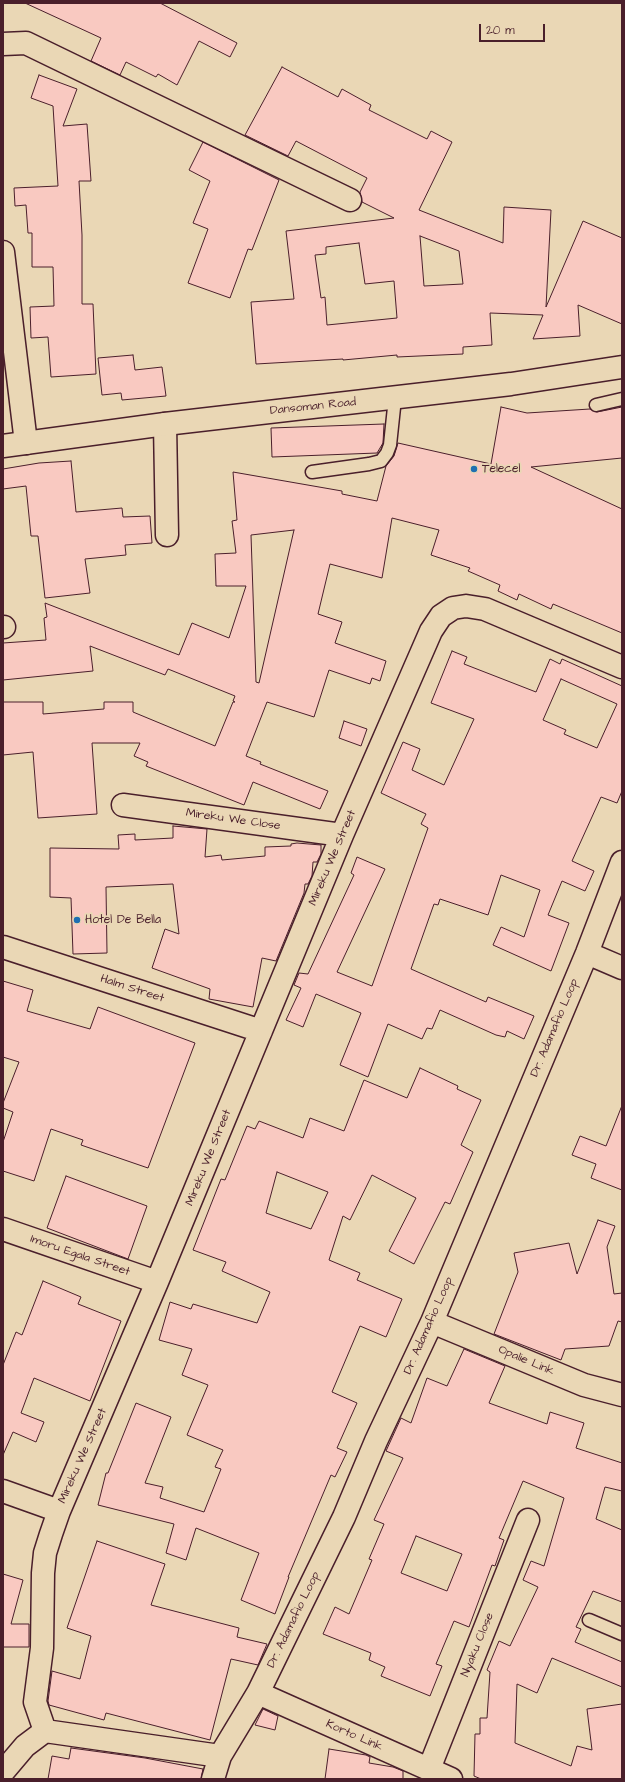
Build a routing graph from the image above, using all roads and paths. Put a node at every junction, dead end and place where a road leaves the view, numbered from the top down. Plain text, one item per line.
1 (3, 44) edge
2 (350, 200) dead end
3 (3, 252) edge
4 (622, 367) edge
5 (395, 398) junction
6 (622, 399) edge
7 (596, 405) dead end
8 (165, 424) junction
9 (26, 443) junction
10 (3, 446) edge
11 (312, 472) dead end
12 (167, 535) dead end
13 (622, 667) edge
14 (123, 806) dead end
15 (342, 835) junction
16 (622, 862) edge
17 (3, 946) edge
18 (587, 953) junction
19 (622, 968) edge
20 (261, 1031) junction
21 (3, 1229) edge
22 (158, 1282) junction
23 (432, 1322) junction
24 (622, 1395) edge
25 (3, 1491) edge
26 (59, 1511) junction
27 (528, 1520) dead end
28 (588, 1620) dead end
29 (622, 1634) edge
30 (258, 1693) junction
31 (45, 1731) junction
32 (220, 1756) junction
33 (429, 1769) junction
34 (3, 1772) edge
35 (214, 1779) edge
36 (451, 1779) edge

1 - 2 street
3 - 9 street
4 - 5 street, Dansoman Road
5 - 8 street, Dansoman Road
5 - 11 lane
6 - 7 lane
8 - 9 street, Dansoman Road
8 - 12 street
9 - 10 street, Dansoman Road
13 - 15 street, Mireku We Street
14 - 15 street, Mireku We Close
15 - 20 street, Mireku We Street
16 - 18 street, Dr. Adamafio Loop
17 - 20 street, Halm Street
18 - 19 street
18 - 23 street, Dr. Adamafio Loop
20 - 22 street, Mireku We Street
21 - 22 street, Imoru Egala Street
22 - 26 street, Mireku We Street
23 - 24 street, Opalie Link
23 - 30 street, Dr. Adamafio Loop
25 - 26 street
26 - 31 street, Mireku We Street
27 - 33 street, Nyaku Close
28 - 29 lane
30 - 32 street, Dr. Adamafio Loop
30 - 33 street, Korto Link
31 - 32 street
31 - 34 street
32 - 35 street, Dr. Adamafio Loop
33 - 36 street, Korto Link

